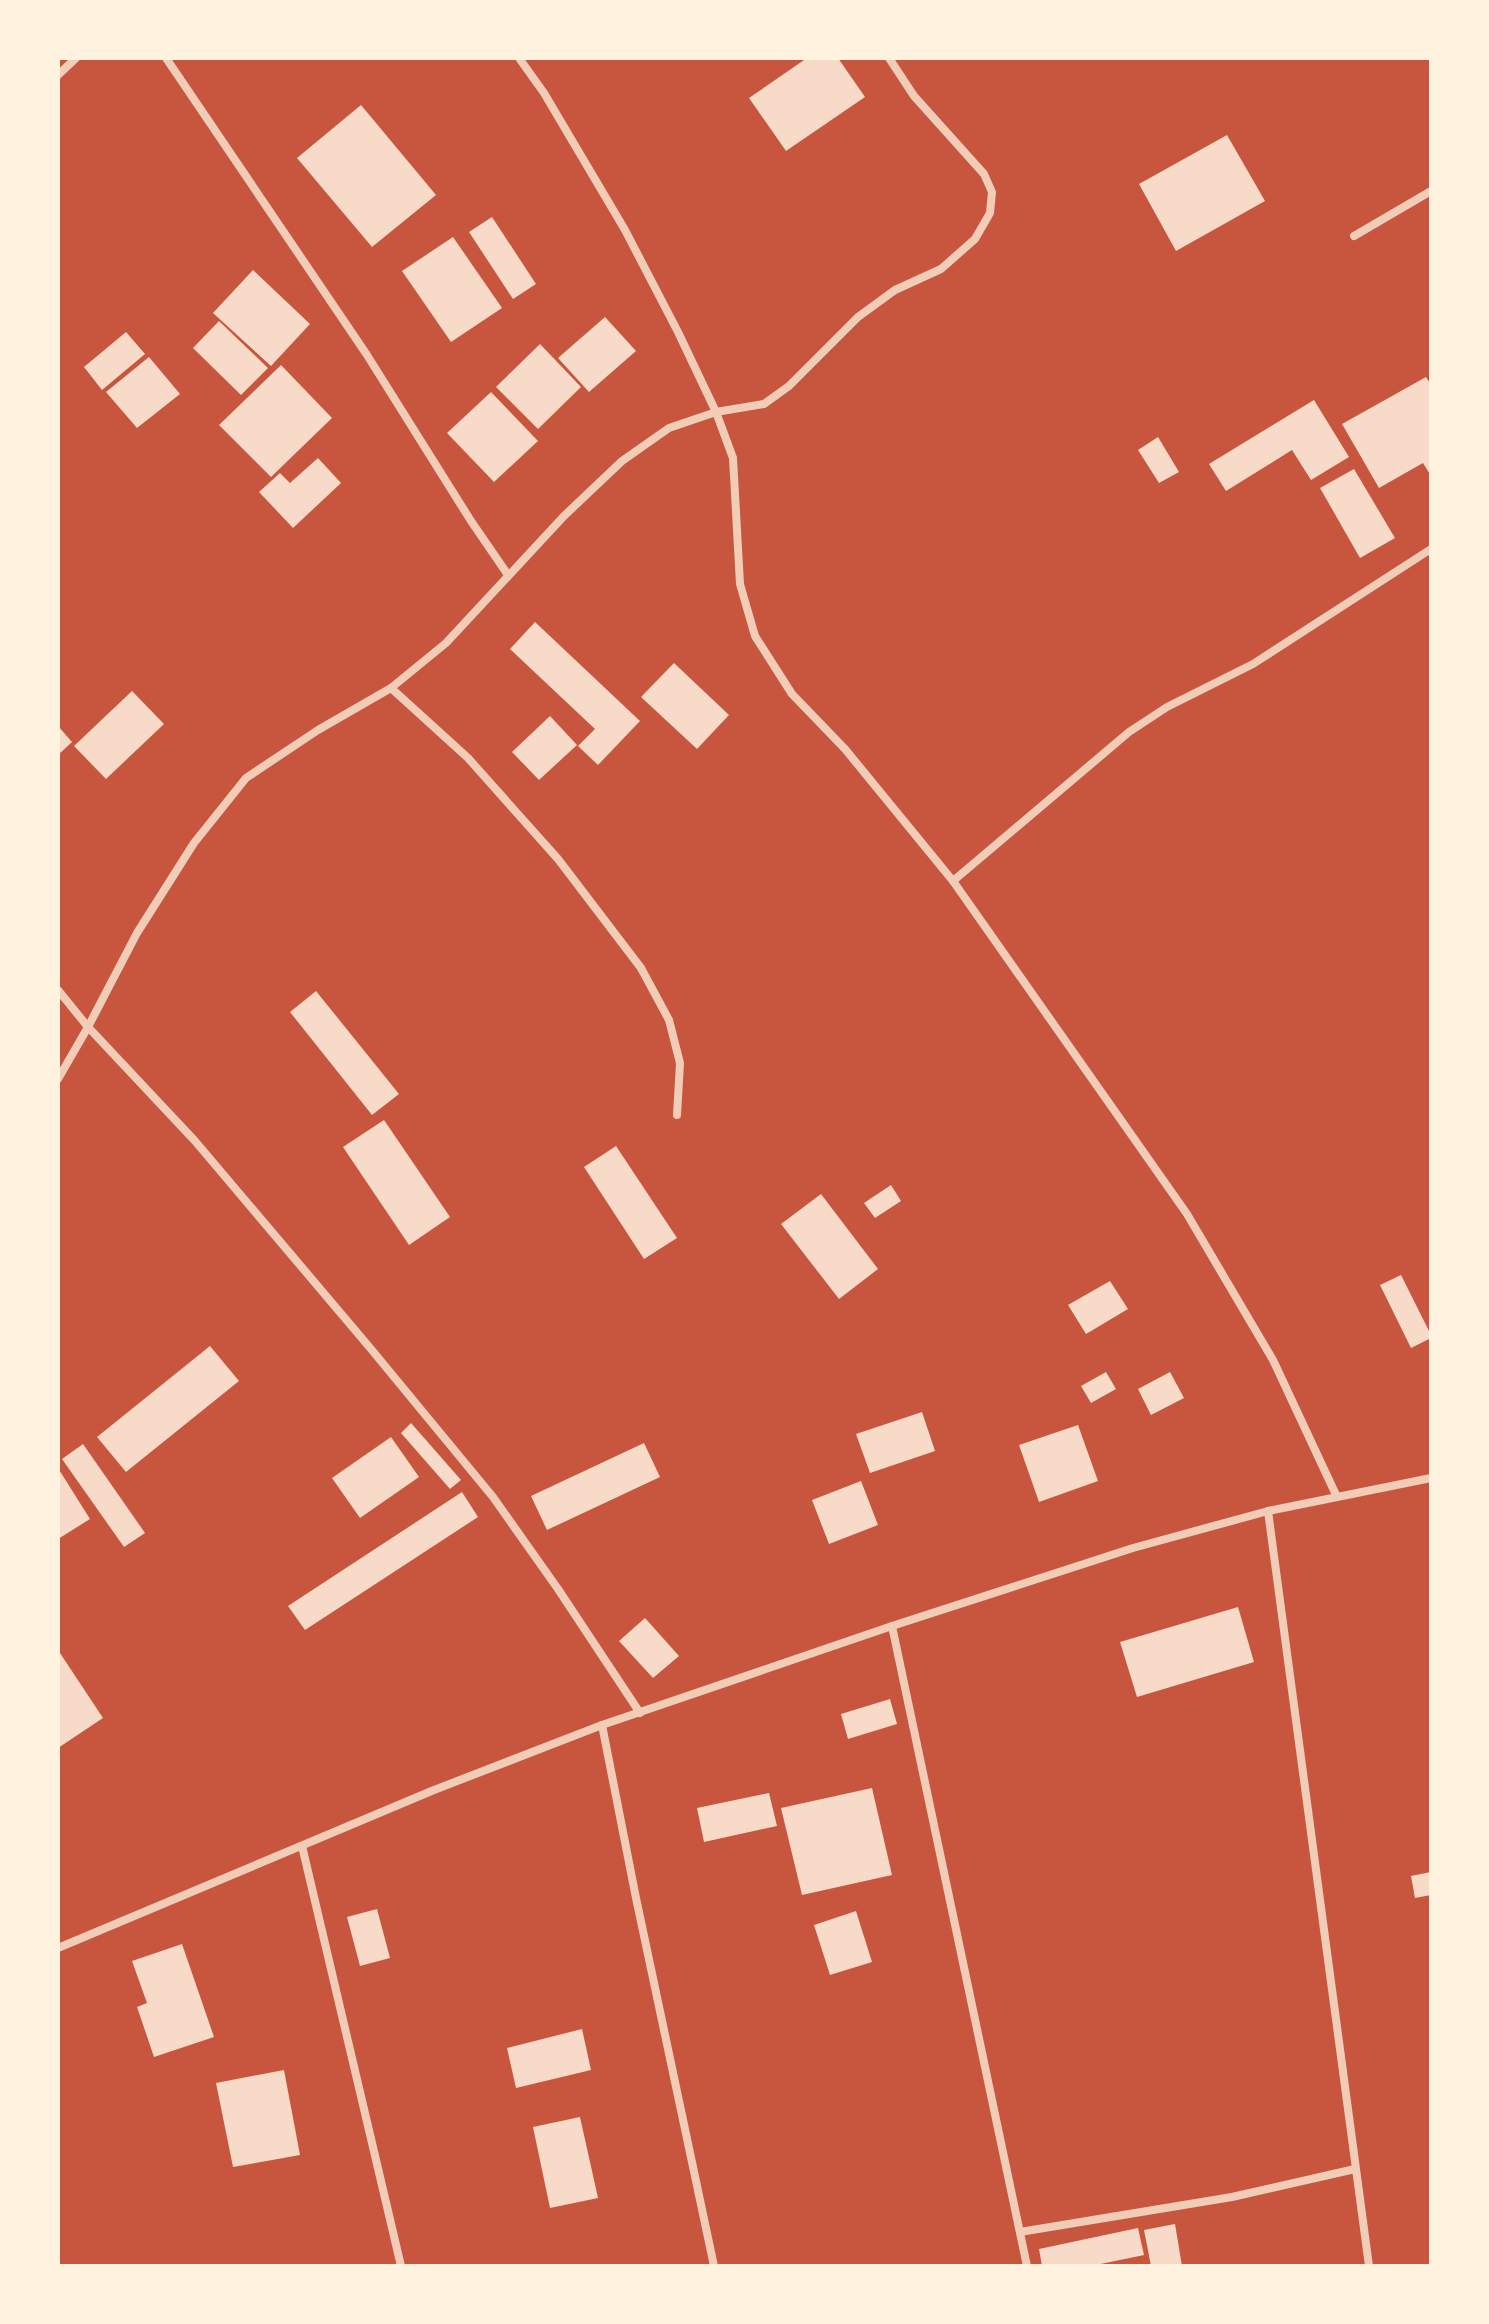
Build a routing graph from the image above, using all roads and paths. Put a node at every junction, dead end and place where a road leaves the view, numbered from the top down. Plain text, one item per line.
1 (76, 58) edge
2 (166, 58) edge
3 (519, 58) edge
4 (889, 58) edge
5 (58, 75) edge
6 (1431, 191) edge
7 (1354, 236) dead end
8 (716, 412) junction
9 (1431, 549) edge
10 (508, 575) junction
11 (391, 688) junction
12 (953, 881) junction
13 (58, 990) edge
14 (88, 1027) junction
15 (58, 1079) edge
16 (677, 1115) dead end
17 (1431, 1478) edge
18 (1337, 1497) junction
19 (1268, 1511) junction
20 (892, 1626) junction
21 (640, 1713) junction
22 (602, 1725) junction
23 (302, 1846) junction
24 (58, 1948) edge
25 (1355, 2169) junction
26 (1020, 2232) junction
27 (401, 2266) edge
28 (714, 2266) edge
29 (1027, 2266) edge
30 (1369, 2266) edge

1 - 5 street
2 - 10 street
3 - 8 street
4 - 8 street
6 - 7 street
8 - 10 street
8 - 12 street
9 - 12 street
10 - 11 street
11 - 14 street
11 - 16 street
12 - 18 street
13 - 14 street
14 - 15 street
14 - 21 street
17 - 18 street
18 - 19 street
19 - 20 street
19 - 25 street
20 - 21 street
20 - 26 street
21 - 22 street
22 - 23 street
22 - 28 street
23 - 24 street
23 - 27 street
25 - 26 street
25 - 30 street
26 - 29 street

